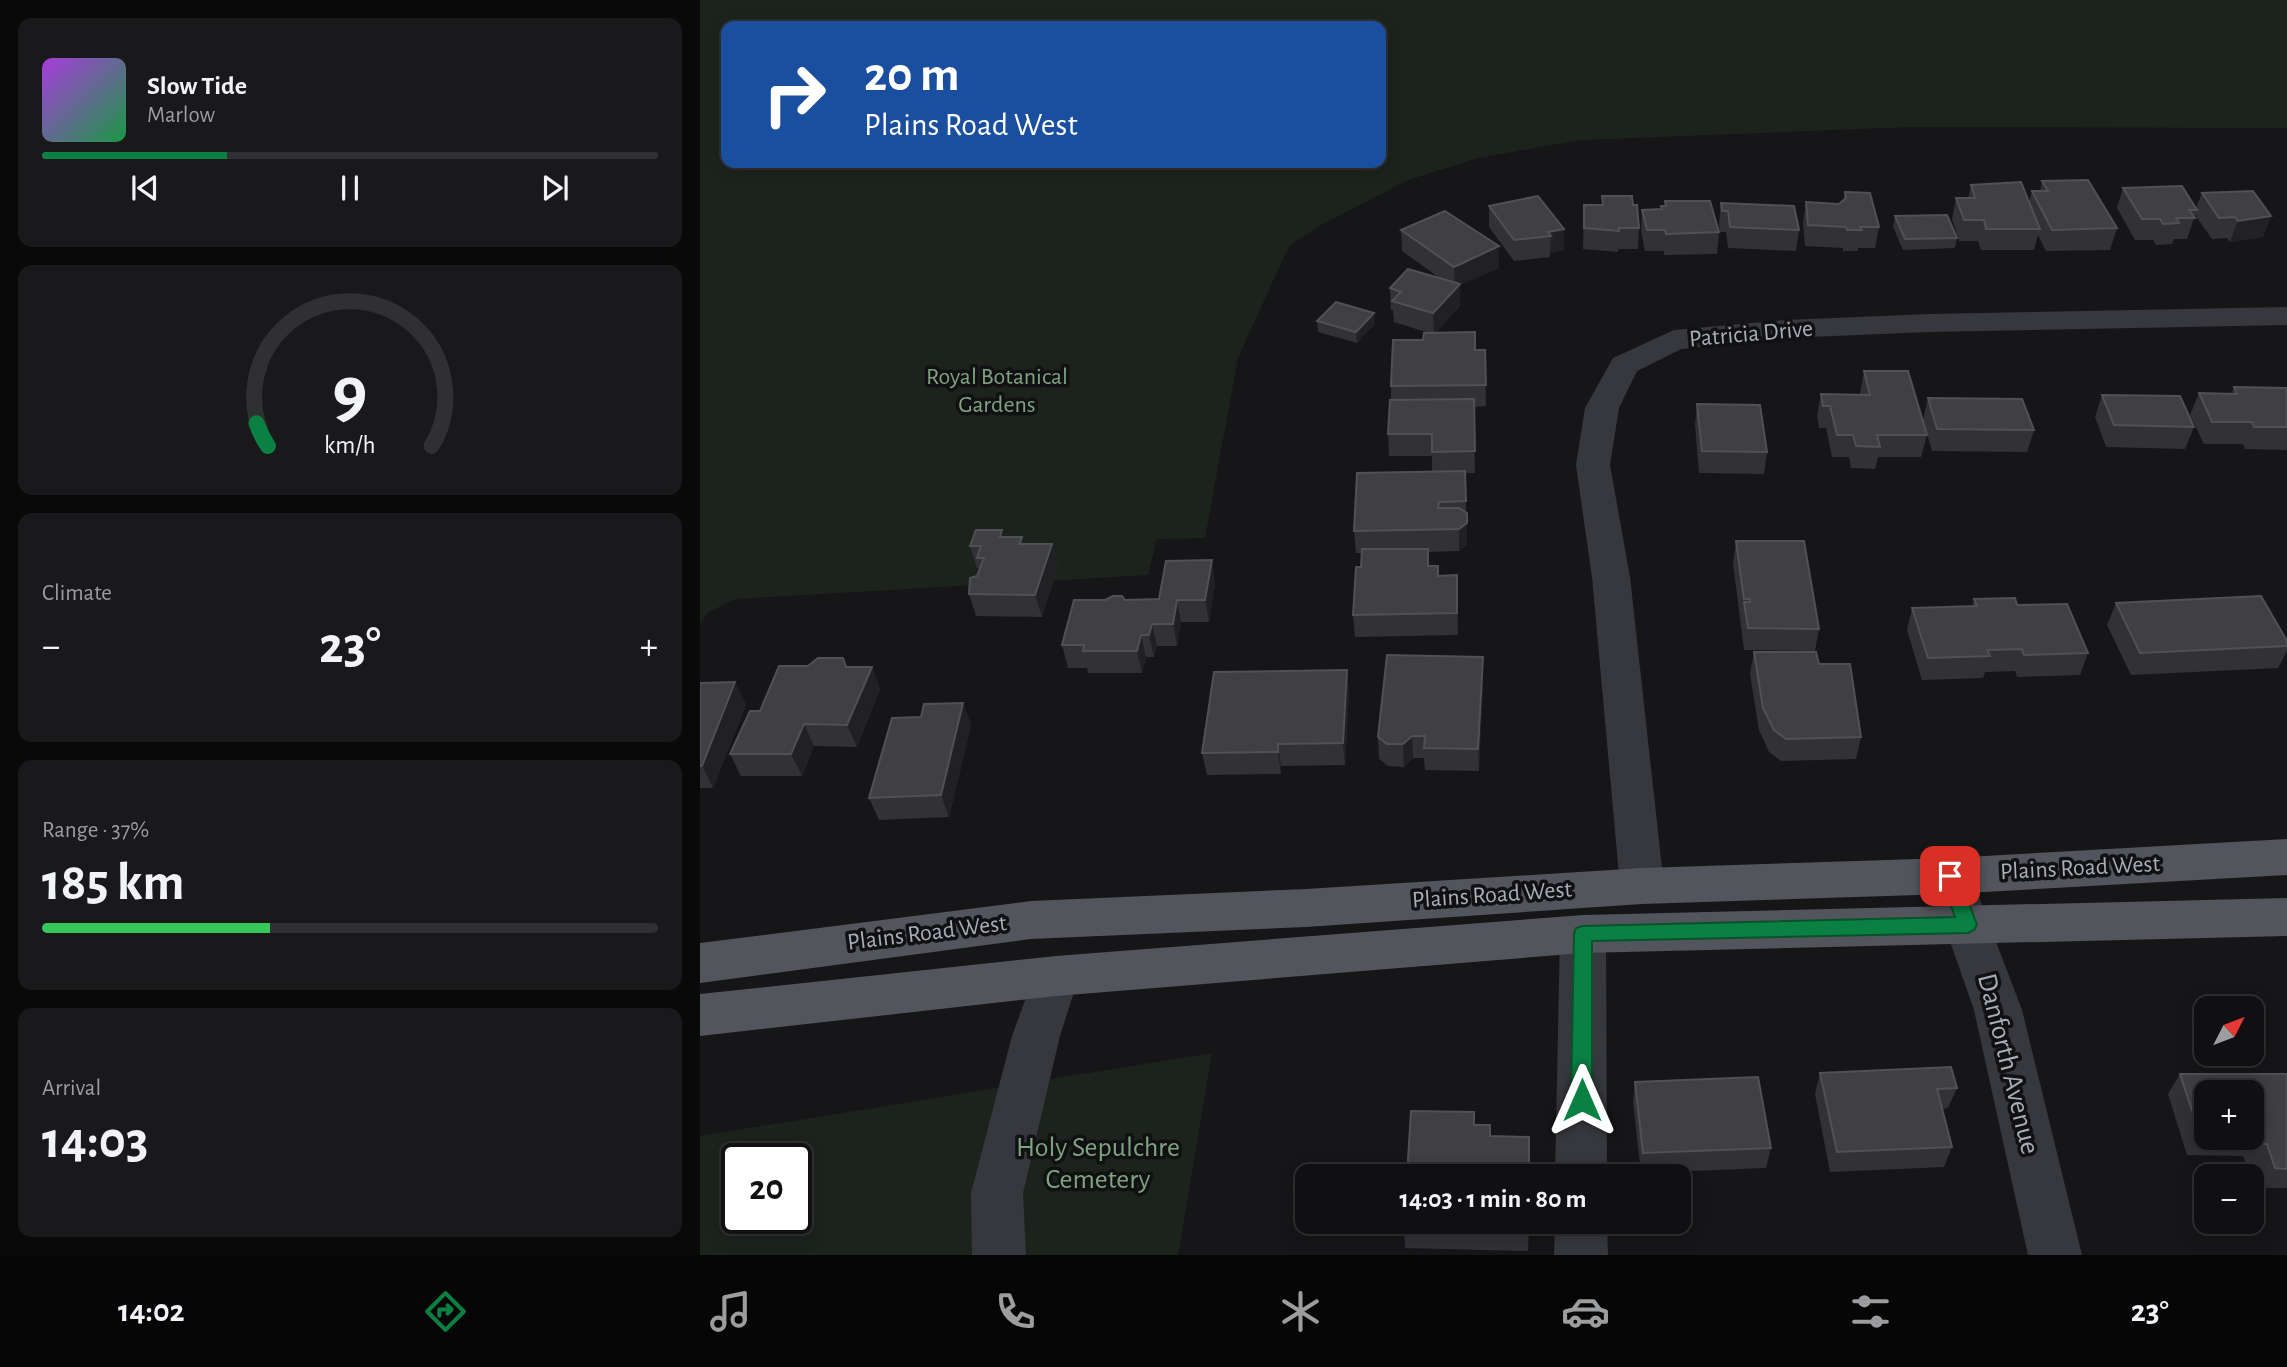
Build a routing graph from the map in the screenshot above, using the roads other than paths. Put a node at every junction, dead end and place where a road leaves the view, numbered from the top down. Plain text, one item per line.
1 (2287, 316) edge
2 (2287, 857) edge
3 (1950, 876) junction
4 (1642, 886) junction
5 (2287, 917) edge
6 (1968, 925) junction
7 (1583, 934) junction
8 (700, 963) edge
9 (1056, 976) junction
10 (700, 1015) edge
11 (1581, 1164) edge
12 (1581, 1234) edge
13 (999, 1255) edge
14 (1581, 1255) edge
15 (2055, 1255) edge

1 - 4 street, Patricia Drive
2 - 3 main road, Plains Road West
3 - 4 main road, Plains Road West
3 - 6 street, Danforth Avenue
4 - 8 main road, Plains Road West
5 - 6 main road, Plains Road West
6 - 7 main road, Plains Road West
6 - 15 street, Danforth Avenue
7 - 9 main road, Plains Road West
7 - 11 street
9 - 10 main road, Plains Road West
9 - 13 street
12 - 14 street

